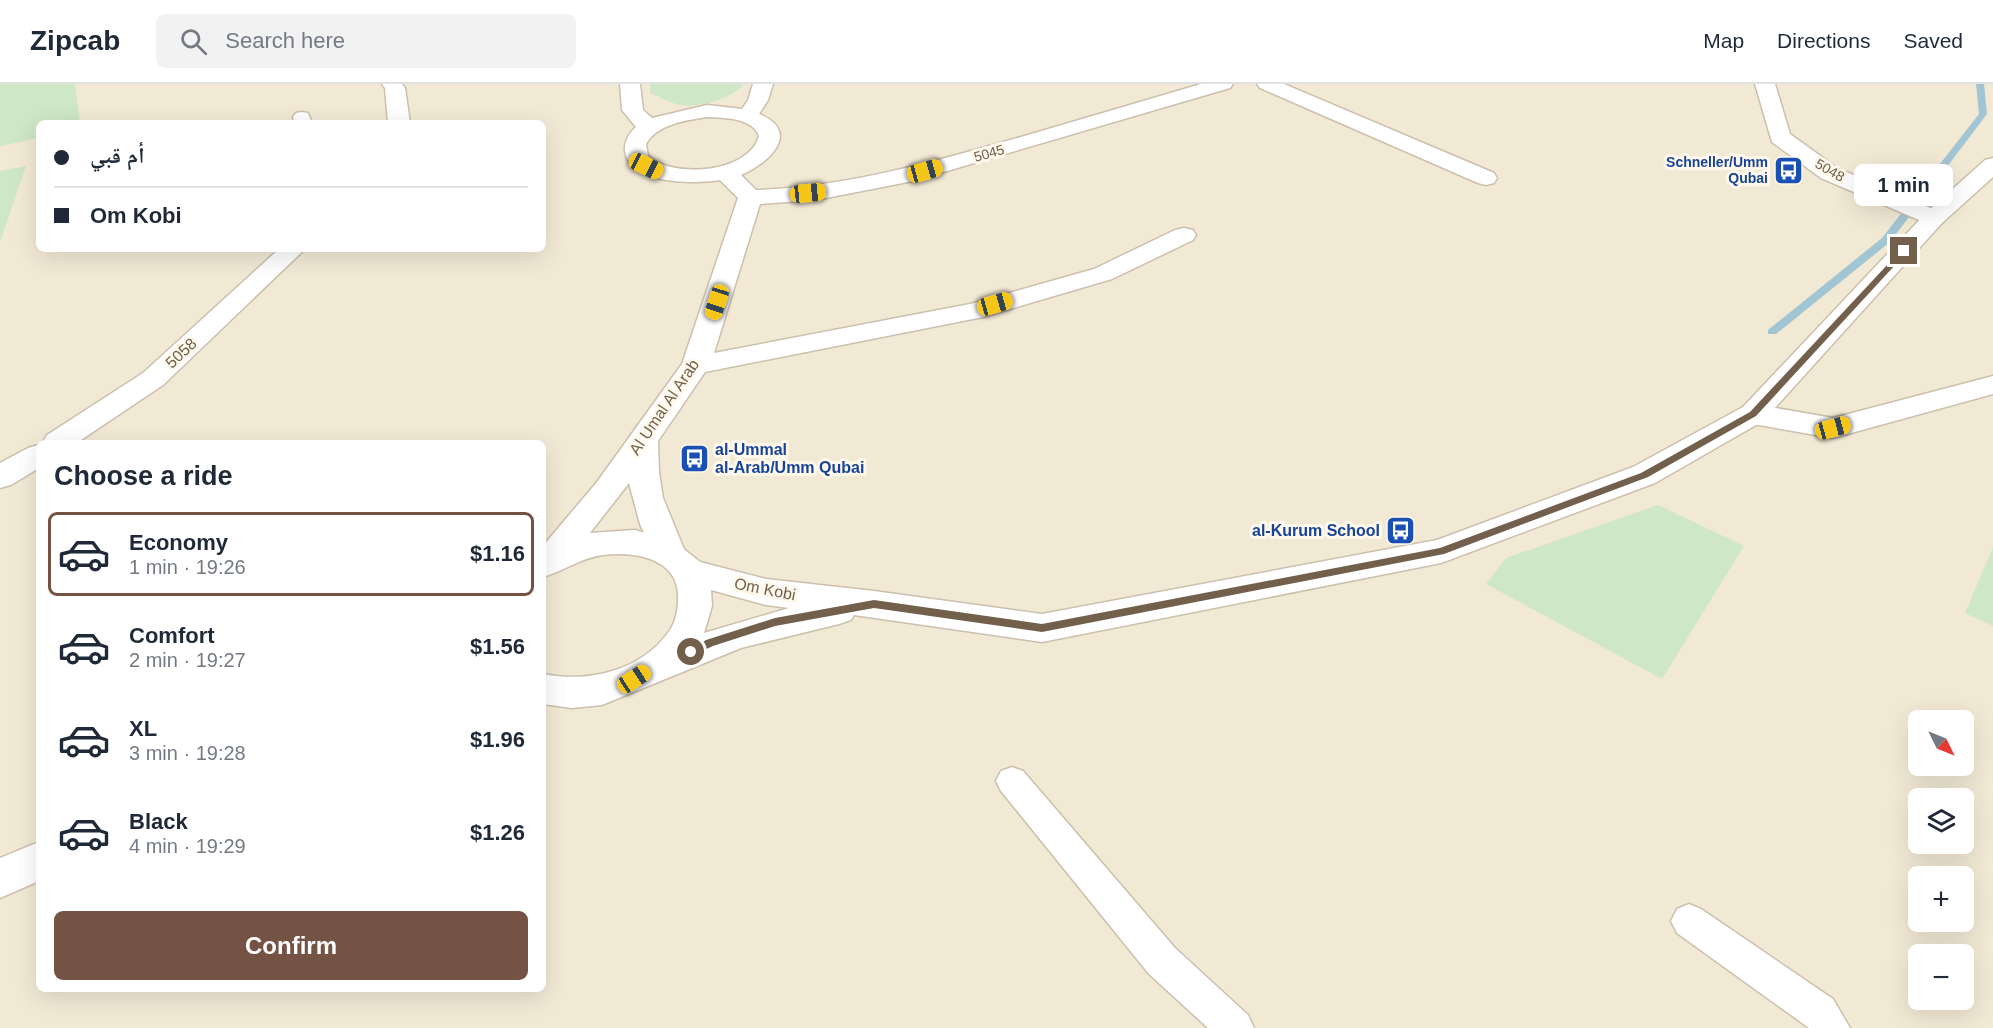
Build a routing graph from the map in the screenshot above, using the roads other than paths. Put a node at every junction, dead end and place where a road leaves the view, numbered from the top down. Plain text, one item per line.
1 (392, 84) edge
2 (630, 84) edge
3 (763, 84) edge
4 (1223, 84) edge
5 (1268, 84) edge
6 (1765, 84) edge
7 (747, 116) junction
8 (399, 120) edge
9 (651, 127) junction
10 (1993, 165) edge
11 (725, 172) junction
12 (1486, 178) dead end
13 (750, 197) junction
14 (1934, 218) junction
15 (1184, 235) dead end
16 (290, 252) edge
17 (696, 364) junction
18 (1993, 385) edge
19 (1753, 414) junction
20 (643, 439) junction
21 (61, 440) edge
22 (36, 457) edge
23 (0, 477) edge
24 (679, 562) junction
25 (546, 563) edge
26 (874, 604) junction
27 (634, 679) junction
28 (546, 690) edge
29 (1012, 781) dead end
30 (36, 862) edge
31 (0, 878) edge
32 (1689, 921) dead end
33 (1235, 1028) edge
34 (1831, 1028) edge

1 - 8 street
2 - 9 street
3 - 7 street
4 - 13 street, 5045
5 - 12 street
6 - 14 street, 5048
7 - 9 street
7 - 11 street
9 - 11 street
10 - 14 street, Om Kobi
11 - 13 street
13 - 17 street, Al Umal Al Arab
14 - 19 street, Om Kobi
15 - 17 street
16 - 21 street, 5058
17 - 20 street, Al Umal Al Arab
18 - 19 street
19 - 26 street, Om Kobi
20 - 24 street
20 - 25 street, Al Umal Al Arab
22 - 23 street
24 - 25 street, Om Kobi
24 - 26 street, Om Kobi
24 - 27 street
26 - 27 street
27 - 28 street
29 - 33 lane
30 - 31 street
32 - 34 lane

